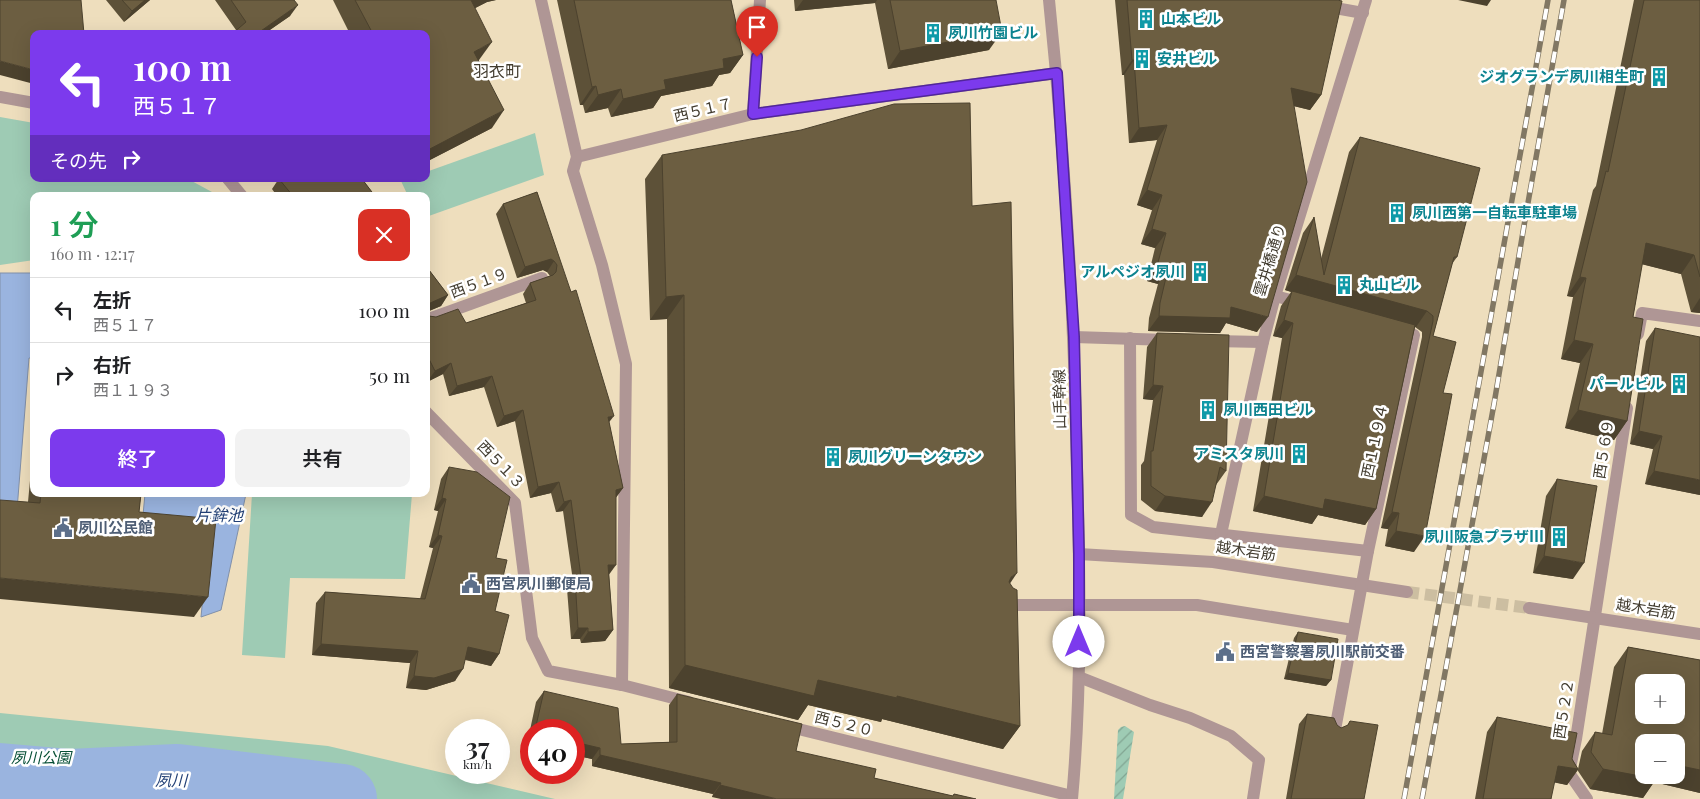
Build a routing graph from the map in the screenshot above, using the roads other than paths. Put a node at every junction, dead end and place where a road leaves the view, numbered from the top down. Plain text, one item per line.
1 (541, 0) edge
2 (760, 0) edge
3 (1049, 0) edge
4 (1366, 0) edge
5 (1315, 5) edge
6 (1363, 13) junction
7 (1057, 73) junction
8 (0, 97) edge
9 (30, 102) edge
10 (753, 114) junction
11 (577, 157) junction
12 (230, 182) edge
13 (239, 192) edge
14 (542, 278) edge
15 (1275, 296) junction
16 (1312, 306) edge
17 (430, 319) edge
18 (1700, 321) edge
19 (1386, 327) edge
20 (1074, 337) junction
21 (1130, 338) junction
22 (1177, 340) edge
23 (1196, 340) edge
24 (1263, 342) junction
25 (1637, 342) edge
26 (1630, 391) edge
27 (430, 416) edge
28 (1222, 534) junction
29 (1368, 551) junction
30 (1079, 554) junction
31 (1407, 592) tunnel mouth
32 (1001, 605) edge
33 (1528, 608) tunnel mouth
34 (1594, 618) junction
35 (1353, 630) junction
36 (1700, 634) edge
37 (1079, 677) junction
38 (622, 685) junction
39 (698, 704) edge
40 (774, 723) edge
41 (1335, 730) edge
42 (1072, 798) edge
43 (1253, 799) edge
44 (1587, 799) edge

1 - 11 street
2 - 10 street
3 - 7 street, 山手幹線
4 - 6 street, 雲井橋通り
5 - 6 street
6 - 15 street, 雲井橋通り
7 - 10 street, 西５１７
7 - 20 street, 山手幹線
8 - 9 street
10 - 11 street, 西５１７
11 - 38 street
12 - 13 street
14 - 17 street, 西５１９
15 - 16 street
15 - 24 street, 雲井橋通り
18 - 25 street
19 - 29 street, 西１１９４
20 - 21 street
20 - 30 street, 山手幹線
21 - 22 street
21 - 28 street
23 - 24 street
24 - 28 street, 雲井橋通り
26 - 34 street, 西５６９
27 - 38 street, 西５１３
28 - 29 street
29 - 35 street, bridge
30 - 31 street, 越木岩筋
30 - 37 street, 山手幹線
32 - 35 street, bridge
33 - 34 street, 越木岩筋
34 - 36 street, 越木岩筋
34 - 44 street, 西５２２
35 - 41 street, bridge
37 - 42 street, 山手幹線
37 - 43 street
38 - 39 street
40 - 42 street, 西５２０

